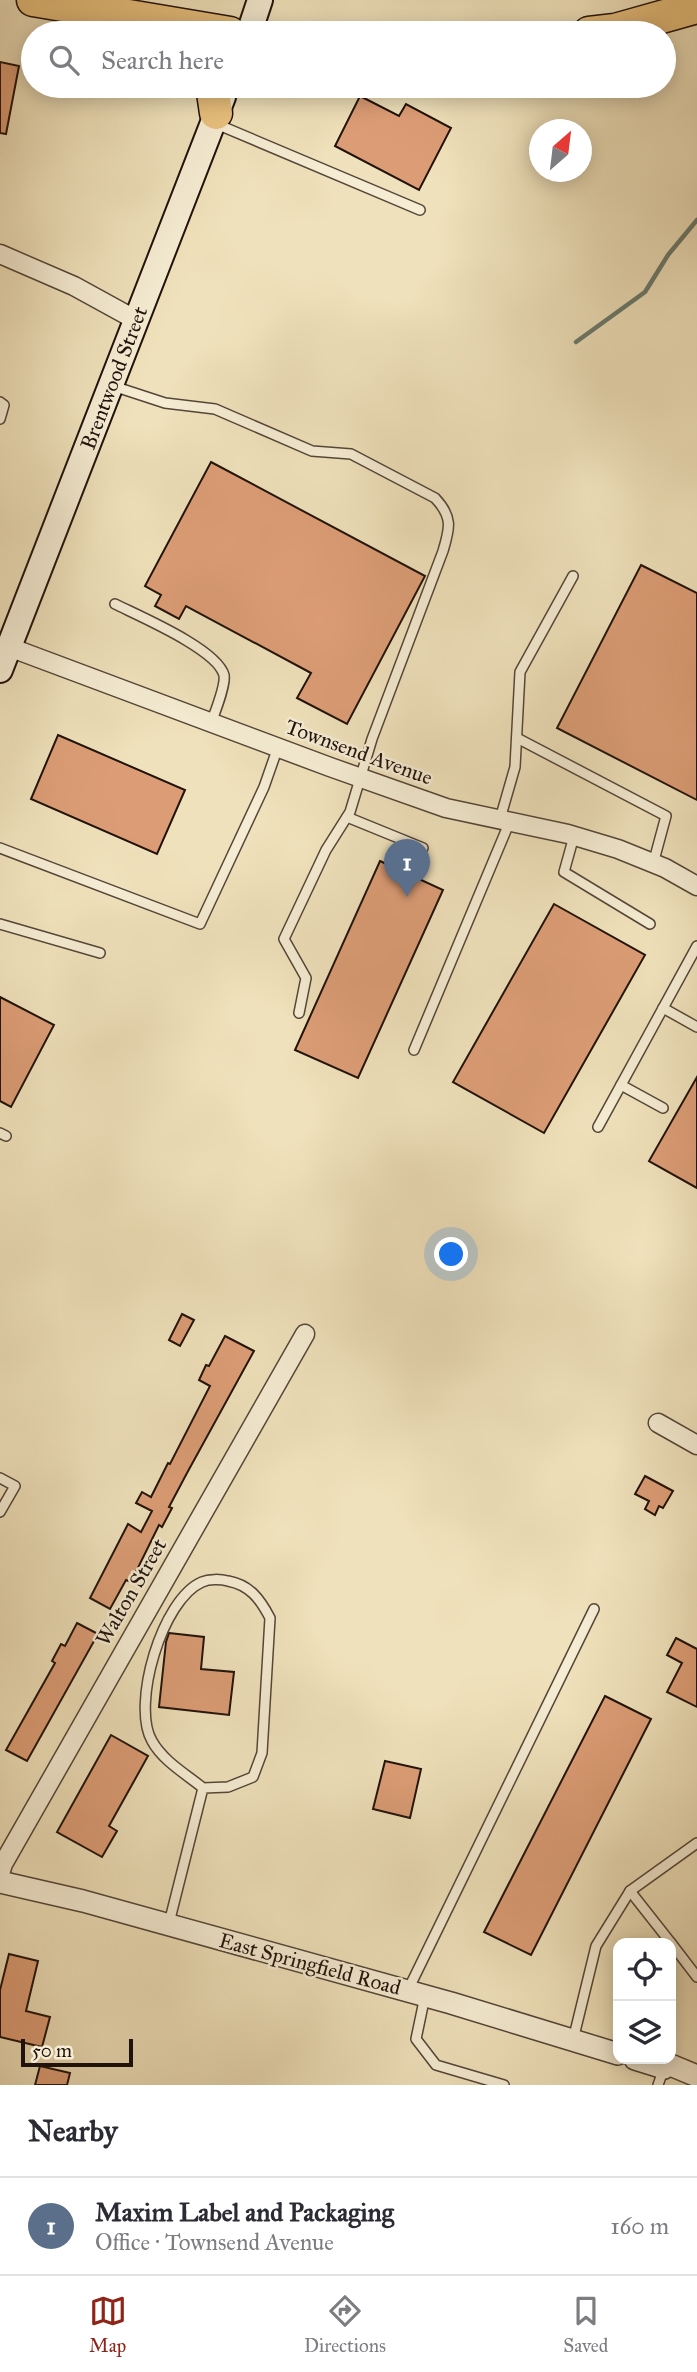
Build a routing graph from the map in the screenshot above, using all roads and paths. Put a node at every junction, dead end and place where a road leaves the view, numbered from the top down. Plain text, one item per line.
1 (33, 0) edge
2 (260, 0) edge
3 (697, 7) edge
4 (140, 21) edge
5 (253, 21) edge
6 (647, 21) edge
7 (217, 102) edge
8 (420, 210) dead end
9 (0, 254) edge
10 (136, 320) junction
11 (111, 385) junction
12 (0, 402) edge
13 (0, 419) edge
14 (573, 576) dead end
15 (115, 604) dead end
16 (9, 647) junction
17 (0, 670) edge
18 (211, 723) junction
19 (517, 738) junction
20 (278, 747) junction
21 (360, 778) junction
22 (347, 817) junction
23 (505, 820) junction
24 (574, 836) junction
25 (0, 848) edge
26 (423, 848) dead end
27 (653, 864) junction
28 (695, 881) edge
29 (0, 924) edge
30 (650, 924) dead end
31 (100, 953) dead end
32 (696, 953) edge
33 (663, 1008) junction
34 (299, 1013) dead end
35 (697, 1027) edge
36 (414, 1051) dead end
37 (621, 1085) junction
38 (663, 1108) dead end
39 (597, 1127) dead end
40 (305, 1334) dead end
41 (658, 1423) dead end
42 (697, 1445) edge
43 (0, 1478) edge
44 (0, 1512) edge
45 (594, 1609) dead end
46 (203, 1788) junction
47 (697, 1843) edge
48 (0, 1874) edge
49 (0, 1882) edge
50 (630, 1891) junction
51 (169, 1925) junction
52 (667, 1938) edge
53 (676, 1950) edge
54 (697, 1977) edge
55 (416, 1994) junction
56 (573, 2040) junction
57 (613, 2052) edge
58 (643, 2064) edge
59 (661, 2076) edge
60 (697, 2076) edge
61 (504, 2085) edge

1 - 4 highway
2 - 5 main road
3 - 6 highway
7 - 8 lane
7 - 10 main road, Brentwood Street
9 - 10 street
10 - 11 main road, Brentwood Street
11 - 16 main road, Brentwood Street
11 - 21 lane
12 - 13 lane
14 - 19 lane
15 - 18 lane
16 - 17 main road, Brentwood Street
16 - 18 street, Townsend Avenue
18 - 20 street, Townsend Avenue
19 - 23 lane
19 - 27 lane
20 - 21 street, Townsend Avenue
20 - 25 lane
21 - 22 lane
21 - 23 street, Townsend Avenue
22 - 26 lane
22 - 34 lane
23 - 24 street, Townsend Avenue
23 - 36 lane
24 - 27 street, Townsend Avenue
24 - 30 lane
27 - 28 street, Townsend Avenue
29 - 31 lane
32 - 33 lane
33 - 35 lane
33 - 37 lane
37 - 38 lane
37 - 39 lane
40 - 48 street, Walton Street
41 - 42 street
43 - 44 lane
45 - 55 lane
46 - 46 lane
46 - 51 lane
47 - 50 lane
49 - 51 street, East Springfield Road
50 - 52 lane
50 - 56 lane
51 - 55 street, East Springfield Road
53 - 54 lane
55 - 56 street, East Springfield Road
55 - 61 lane
56 - 57 street, East Springfield Road
58 - 59 street
59 - 60 street

